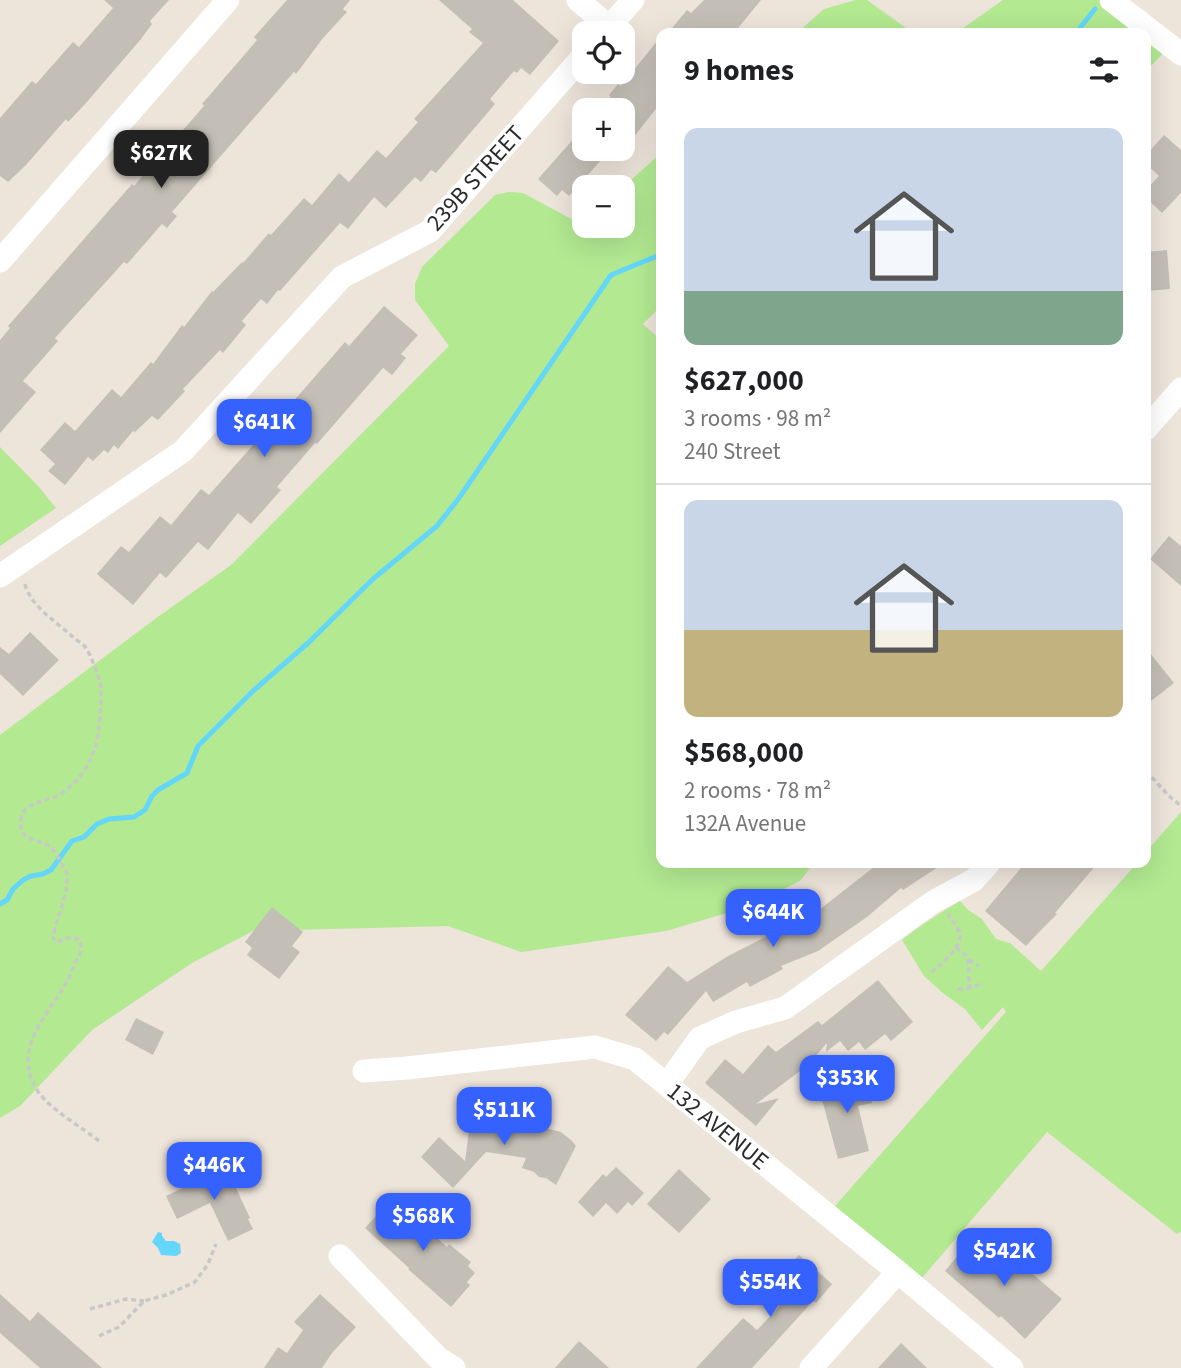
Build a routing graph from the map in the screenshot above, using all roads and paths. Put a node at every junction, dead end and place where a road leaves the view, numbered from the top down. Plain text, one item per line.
1 (578, 0) edge
2 (633, 0) edge
3 (1111, 0) edge
4 (217, 4) edge
5 (598, 21) edge
6 (614, 21) edge
7 (1147, 28) edge
8 (1151, 31) edge
9 (1181, 54) edge
10 (572, 69) edge
11 (0, 261) edge
12 (1181, 389) edge
13 (1151, 423) edge
14 (0, 576) edge
15 (24, 583) dead end
16 (1151, 776) edge
17 (1181, 806) edge
18 (985, 868) edge
19 (940, 898) junction
20 (956, 947) junction
21 (967, 960) junction
22 (979, 966) dead end
23 (932, 972) dead end
24 (982, 983) dead end
25 (971, 988) junction
26 (958, 989) dead end
27 (364, 1070) dead end
28 (667, 1084) junction
29 (99, 1141) dead end
30 (216, 1244) dead end
31 (341, 1256) dead end
32 (898, 1272) junction
33 (144, 1301) junction
34 (90, 1310) dead end
35 (99, 1336) dead end
36 (440, 1365) edge
37 (811, 1368) edge
38 (1012, 1368) edge

1 - 5 street
2 - 6 street
3 - 7 street
4 - 11 street
8 - 9 street
10 - 14 street, 239B STREET
12 - 13 street
15 - 29 path
16 - 17 path
18 - 19 street
19 - 20 path
19 - 28 street
20 - 21 path
20 - 23 path
21 - 22 path
21 - 25 path
24 - 25 path
25 - 26 path
27 - 28 street, 132 AVENUE
28 - 32 street, 132 AVENUE
30 - 33 path
31 - 36 street
32 - 37 street
32 - 38 street, 132 AVENUE
33 - 34 path
33 - 35 path

